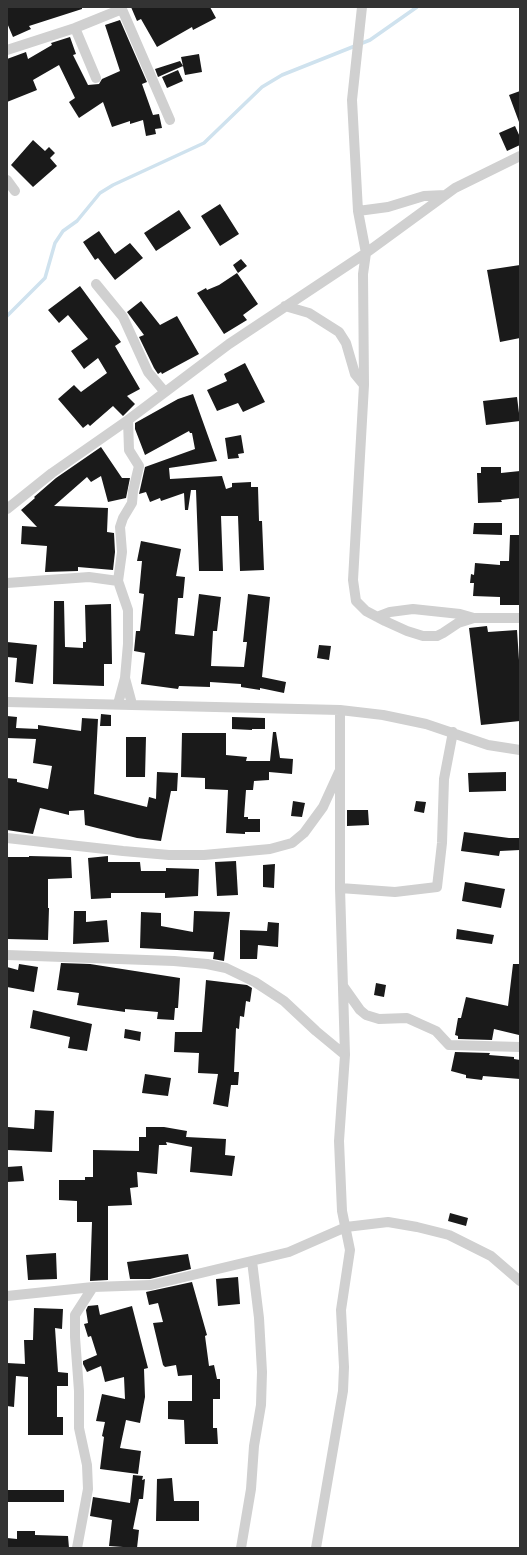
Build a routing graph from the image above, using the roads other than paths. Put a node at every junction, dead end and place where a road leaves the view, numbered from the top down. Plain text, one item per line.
1 (362, 7) edge
2 (121, 8) edge
3 (76, 28) junction
4 (7, 50) edge
5 (96, 78) dead end
6 (170, 120) dead end
7 (520, 156) edge
8 (7, 180) edge
9 (15, 191) dead end
10 (445, 195) junction
11 (358, 210) junction
12 (366, 253) junction
13 (96, 284) dead end
14 (285, 306) junction
15 (364, 385) junction
16 (164, 391) junction
17 (128, 420) junction
18 (7, 509) edge
19 (118, 581) junction
20 (7, 583) edge
21 (377, 617) junction
22 (474, 618) junction
23 (520, 618) edge
24 (125, 678) junction
25 (7, 702) edge
26 (118, 704) junction
27 (132, 704) junction
28 (340, 710) junction
29 (452, 732) junction
30 (520, 750) edge
31 (340, 769) junction
32 (7, 838) edge
33 (340, 888) junction
34 (7, 955) edge
35 (343, 986) junction
36 (520, 1047) edge
37 (345, 1055) junction
38 (346, 1227) junction
39 (252, 1261) junction
40 (520, 1281) edge
41 (93, 1287) junction
42 (7, 1296) edge
43 (77, 1548) edge
44 (241, 1548) edge
45 (316, 1548) edge

1 - 11 street
2 - 3 street
2 - 6 street
3 - 4 street
3 - 5 street
7 - 10 street
8 - 9 street
10 - 11 street
10 - 12 street
11 - 12 street
12 - 14 street
12 - 15 street
13 - 16 street
14 - 15 street
14 - 16 street
15 - 21 street
16 - 17 street
17 - 18 street
17 - 19 street
19 - 20 street
19 - 24 street
21 - 22 street
21 - 22 street
22 - 23 street
24 - 26 street
24 - 27 street
25 - 26 street
26 - 27 street
27 - 28 street
28 - 29 street
28 - 31 street
29 - 30 street
29 - 33 street
31 - 32 street
31 - 33 street
33 - 35 street
34 - 37 street
35 - 36 street
35 - 37 street
37 - 38 street
38 - 39 street
38 - 40 street
38 - 45 street
39 - 41 street
39 - 44 street
41 - 42 street
41 - 43 street

